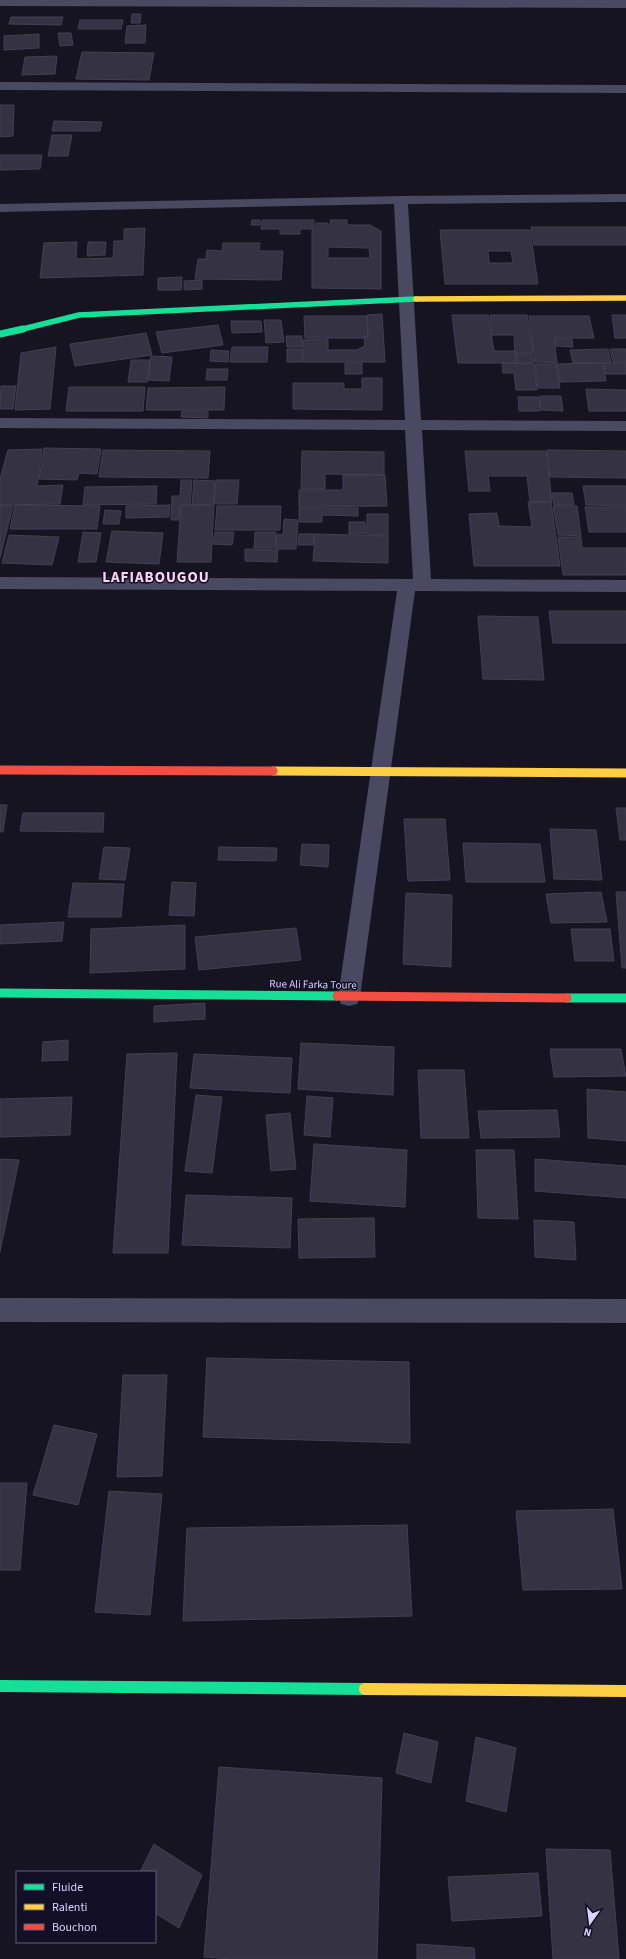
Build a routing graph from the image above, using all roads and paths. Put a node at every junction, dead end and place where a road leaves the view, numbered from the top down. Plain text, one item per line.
1 (0, 2) edge
2 (560, 2) edge
3 (626, 4) edge
4 (0, 86) edge
5 (626, 89) edge
6 (626, 198) edge
7 (401, 200) junction
8 (0, 208) edge
9 (626, 298) edge
10 (406, 299) junction
11 (0, 334) edge
12 (0, 423) edge
13 (413, 424) junction
14 (626, 426) edge
15 (0, 583) edge
16 (414, 585) junction
17 (626, 586) edge
18 (0, 770) edge
19 (381, 772) junction
20 (626, 773) edge
21 (0, 993) edge
22 (349, 996) junction
23 (626, 998) edge
24 (0, 1310) edge
25 (626, 1311) edge
26 (0, 1686) edge
27 (626, 1691) edge

1 - 2 street
2 - 3 street
4 - 5 street
6 - 7 street
7 - 8 street
7 - 10 street
9 - 10 street
10 - 11 street
10 - 13 street
12 - 13 street
13 - 14 street
13 - 16 street
15 - 16 street
16 - 17 street
16 - 19 street
18 - 19 street
19 - 20 street
19 - 22 street
21 - 22 street, Rue Ali Farka Toure
22 - 23 street, Rue Ali Farka Toure
24 - 25 street
26 - 27 street

